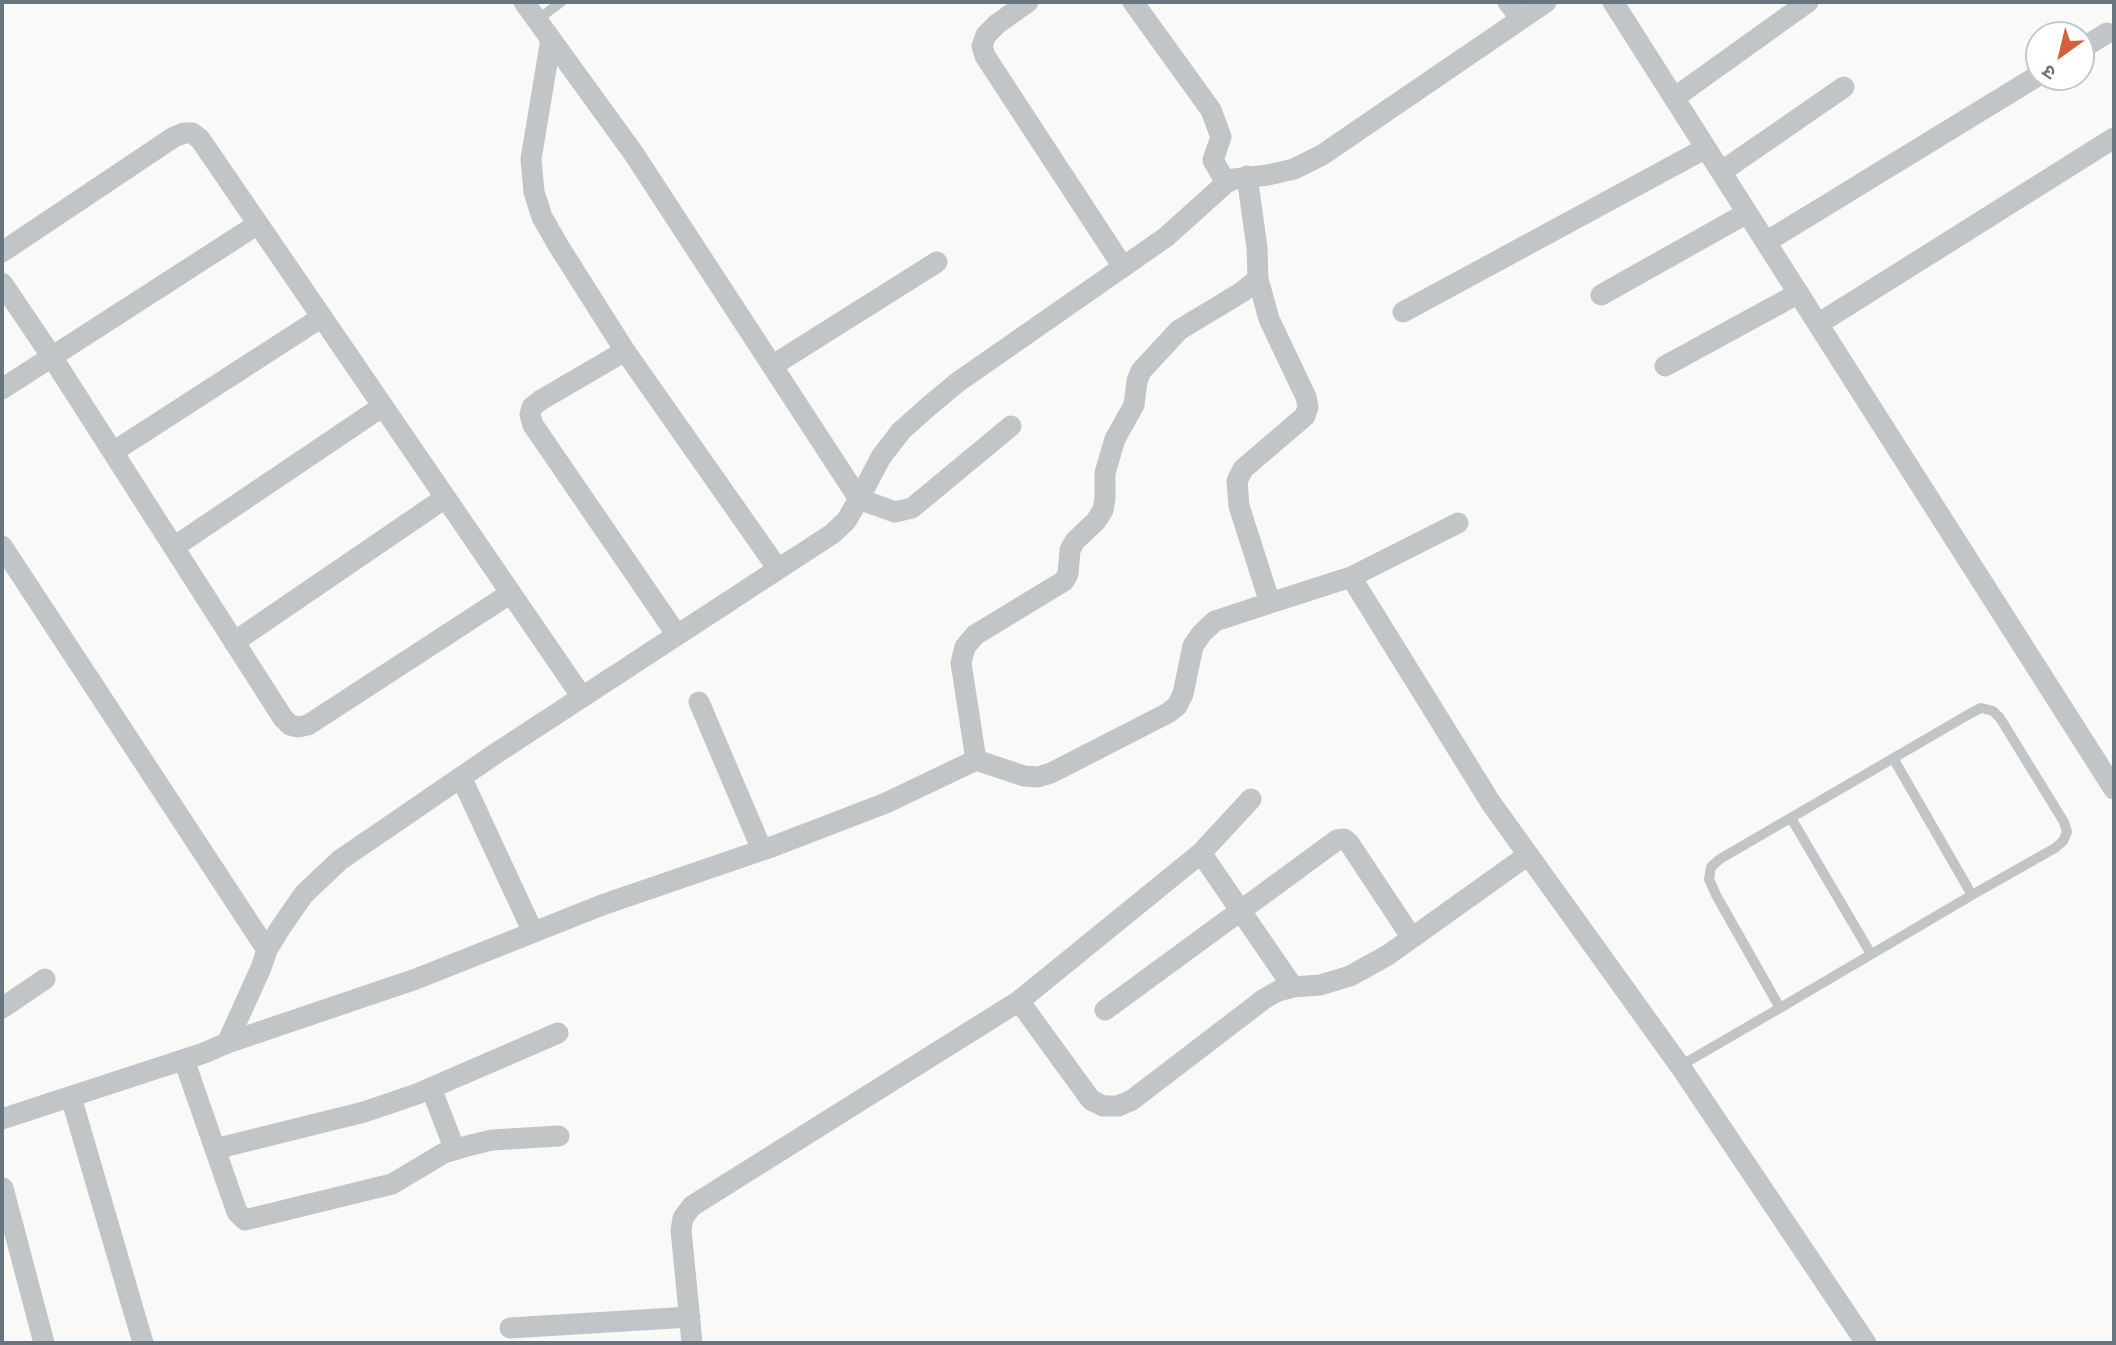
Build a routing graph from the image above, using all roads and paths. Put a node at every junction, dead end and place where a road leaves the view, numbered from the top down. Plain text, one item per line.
1 (524, 2) edge
2 (561, 2) edge
3 (1028, 2) edge
4 (1133, 2) edge
5 (1508, 2) edge
6 (1546, 2) edge
7 (1613, 2) edge
8 (1808, 2) edge
9 (1521, 19) junction
10 (537, 20) junction
11 (2107, 33) dead end
12 (551, 39) junction
13 (2095, 40) edge
14 (2025, 84) edge
15 (1844, 86) dead end
16 (1674, 98) junction
17 (2114, 138) edge
18 (1706, 148) junction
19 (1721, 172) junction
20 (1247, 176) junction
21 (1226, 183) junction
22 (1747, 213) junction
23 (258, 224) junction
24 (1766, 242) junction
25 (2, 253) edge
26 (937, 262) dead end
27 (1123, 267) junction
28 (1258, 279) junction
29 (2, 283) edge
30 (1799, 293) junction
31 (1601, 295) dead end
32 (1403, 313) dead end
33 (322, 317) junction
34 (1818, 324) junction
35 (625, 351) junction
36 (52, 356) junction
37 (772, 366) junction
38 (1665, 366) dead end
39 (2, 389) edge
40 (383, 406) junction
41 (1011, 426) dead end
42 (113, 453) junction
43 (445, 498) junction
44 (859, 499) junction
45 (1458, 523) dead end
46 (2, 546) edge
47 (174, 547) junction
48 (778, 569) junction
49 (1351, 577) junction
50 (510, 593) junction
51 (1270, 603) junction
52 (677, 635) junction
53 (234, 642) junction
54 (582, 697) junction
55 (699, 702) dead end
56 (1893, 758) junction
57 (976, 760) junction
58 (461, 777) junction
59 (2114, 789) edge
60 (1251, 799) dead end
61 (1791, 818) junction
62 (762, 850) junction
63 (1201, 853) junction
64 (1528, 855) junction
65 (1972, 895) junction
66 (1241, 911) junction
67 (533, 932) junction
68 (1412, 938) junction
69 (267, 950) junction
70 (1871, 954) junction
71 (45, 979) dead end
72 (1293, 987) junction
73 (1019, 1001) junction
74 (2, 1008) edge
75 (1780, 1008) junction
76 (1104, 1010) dead end
77 (558, 1033) dead end
78 (227, 1043) junction
79 (184, 1060) junction
80 (1680, 1066) junction
81 (431, 1088) junction
82 (71, 1097) junction
83 (2, 1119) edge
84 (559, 1136) dead end
85 (215, 1149) junction
86 (455, 1150) junction
87 (3, 1188) edge
88 (690, 1317) junction
89 (510, 1328) dead end
90 (44, 1343) edge
91 (143, 1343) edge
92 (692, 1343) edge
93 (1866, 1343) edge

1 - 10 street
2 - 10 lane
3 - 27 street
4 - 21 street
5 - 9 street
6 - 9 street
7 - 16 street
8 - 16 street
9 - 20 street
10 - 12 street
11 - 13 street
12 - 35 street
12 - 37 street
14 - 24 street
15 - 19 street
16 - 18 street
17 - 34 street
18 - 19 street
18 - 32 street
19 - 22 street
20 - 21 street
20 - 28 street
21 - 27 street
22 - 24 street
22 - 31 street
23 - 25 street
23 - 33 street
23 - 36 street
24 - 30 street
26 - 37 street
27 - 44 street
28 - 51 street
28 - 57 street
29 - 36 street
30 - 34 street
30 - 38 street
33 - 40 street
33 - 42 street
34 - 59 street
35 - 48 street
35 - 52 street
36 - 39 street
36 - 42 street
37 - 44 street
40 - 43 street
40 - 47 street
41 - 44 street
42 - 47 street
43 - 50 street
43 - 53 street
44 - 48 street
45 - 49 street
46 - 69 street
47 - 53 street
48 - 52 street
49 - 51 street
49 - 64 street
50 - 53 street
50 - 54 street
51 - 57 street
52 - 54 street
54 - 58 street
55 - 62 street
56 - 61 lane
56 - 65 lane
56 - 65 lane
57 - 62 street
58 - 67 street
58 - 69 street
60 - 63 street
61 - 70 lane
61 - 75 lane
62 - 67 street
63 - 66 street
63 - 73 street
64 - 68 street
64 - 80 street
65 - 70 lane
66 - 68 street
66 - 72 street
66 - 76 street
67 - 78 street
68 - 72 street
69 - 78 street
70 - 75 lane
71 - 74 street
72 - 73 street
73 - 88 street
75 - 80 lane
77 - 81 street
78 - 79 street
79 - 82 street
79 - 85 street
80 - 93 street
81 - 85 street
81 - 86 street
82 - 83 street
82 - 91 street
84 - 86 street
85 - 86 street
87 - 90 street
88 - 89 street
88 - 92 street

